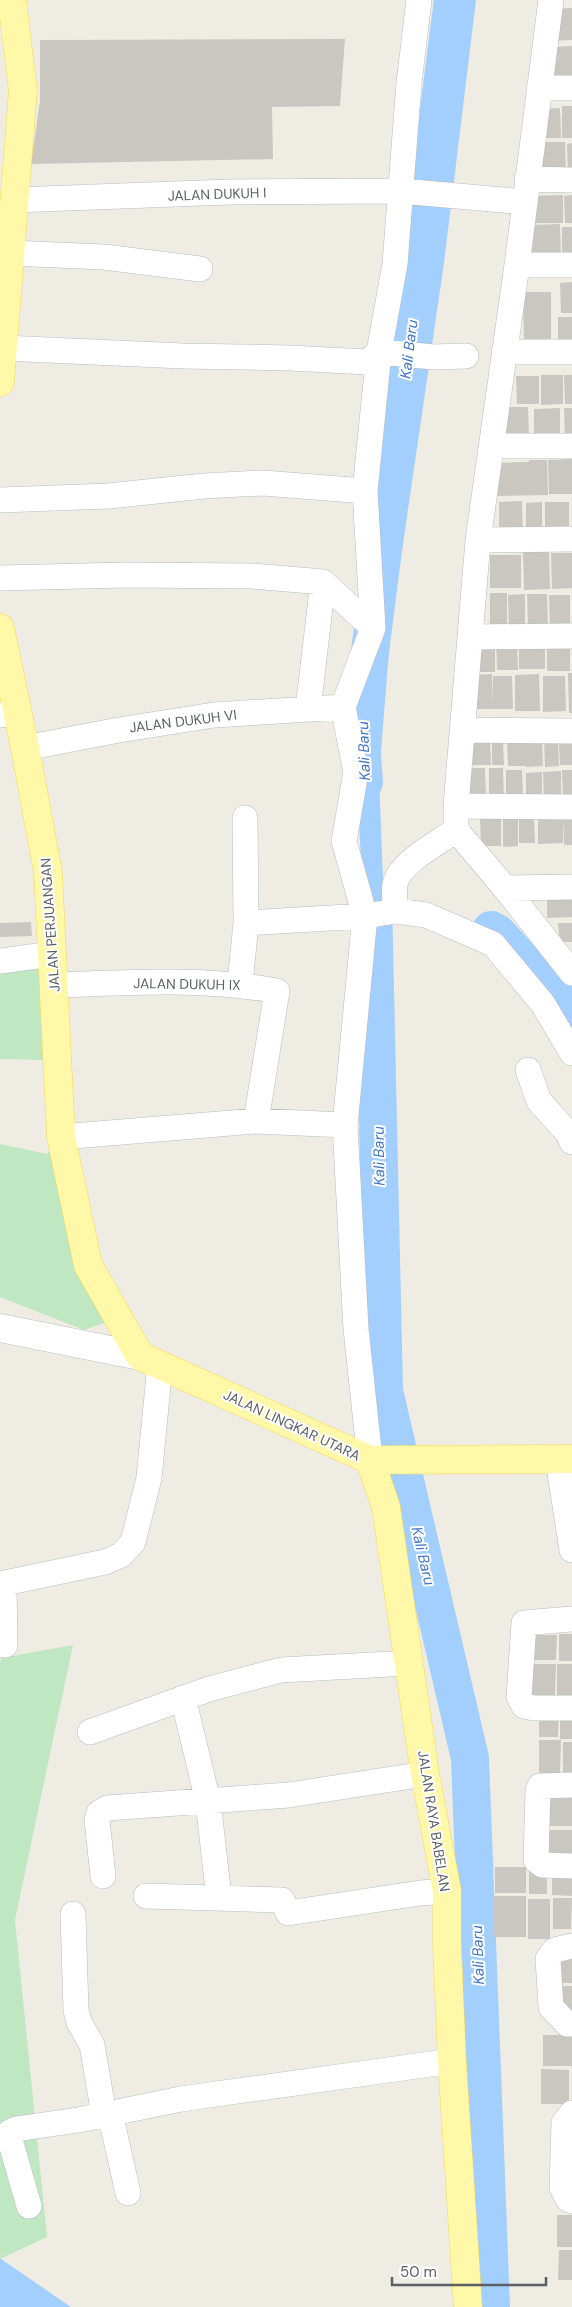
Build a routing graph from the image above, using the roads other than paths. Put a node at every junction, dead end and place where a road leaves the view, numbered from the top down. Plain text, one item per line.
1 (12, 0) edge
2 (419, 0) edge
3 (551, 0) edge
4 (539, 88) junction
5 (572, 88) edge
6 (572, 180) edge
7 (526, 191) junction
8 (411, 192) junction
9 (14, 200) junction
10 (10, 253) junction
11 (572, 265) edge
12 (517, 266) junction
13 (200, 269) dead end
14 (3, 348) junction
15 (379, 352) junction
16 (504, 352) junction
17 (572, 352) edge
18 (466, 356) dead end
19 (0, 382) edge
20 (492, 446) junction
21 (572, 446) edge
22 (365, 491) junction
23 (0, 500) edge
24 (572, 539) edge
25 (478, 540) junction
26 (0, 578) edge
27 (323, 582) junction
28 (0, 628) edge
29 (373, 628) junction
30 (572, 636) edge
31 (471, 637) junction
32 (343, 707) junction
33 (308, 709) junction
34 (9, 714) edge
35 (463, 730) junction
36 (572, 731) edge
37 (26, 748) junction
38 (456, 806) junction
39 (572, 807) edge
40 (245, 818) dead end
41 (456, 830) junction
42 (505, 888) junction
43 (572, 888) edge
44 (387, 908) junction
45 (246, 923) junction
46 (52, 954) junction
47 (0, 961) edge
48 (572, 973) edge
49 (240, 984) junction
50 (54, 985) junction
51 (572, 1053) edge
52 (528, 1070) dead end
53 (256, 1121) junction
54 (345, 1125) junction
55 (61, 1137) junction
56 (572, 1142) edge
57 (0, 1328) edge
58 (150, 1360) junction
59 (565, 1459) edge
60 (372, 1460) junction
61 (572, 1550) edge
62 (2, 1583) edge
63 (572, 1620) edge
64 (5, 1645) dead end
65 (409, 1663) junction
66 (183, 1698) junction
67 (572, 1708) edge
68 (90, 1732) dead end
69 (425, 1774) junction
70 (572, 1785) edge
71 (208, 1801) junction
72 (572, 1866) edge
73 (103, 1876) dead end
74 (447, 1891) junction
75 (146, 1896) dead end
76 (220, 1898) junction
77 (74, 1914) dead end
78 (572, 1946) edge
79 (572, 2024) edge
80 (452, 2061) junction
81 (572, 2113) edge
82 (107, 2114) junction
83 (128, 2193) dead end
84 (572, 2201) edge
85 (29, 2206) dead end
86 (468, 2307) edge

1 - 9 main road
2 - 8 street
3 - 4 street
4 - 5 street
4 - 7 street
6 - 7 street, JALAN DUKUH I
7 - 8 street, JALAN DUKUH I
7 - 12 street
8 - 9 street, JALAN DUKUH I
8 - 15 street
9 - 10 main road
10 - 13 street
10 - 14 main road
11 - 12 street
12 - 16 street
14 - 15 street
14 - 19 main road
15 - 18 street
15 - 22 street
16 - 17 street
16 - 20 street
20 - 21 street
20 - 25 street
22 - 23 street
22 - 29 street
24 - 25 street
25 - 31 street
26 - 27 street
27 - 29 street
27 - 33 street
28 - 34 main road, JALAN PERJUANGAN
29 - 32 street
30 - 31 street
31 - 35 street
32 - 33 street, JALAN DUKUH VI
32 - 44 street
33 - 37 street, JALAN DUKUH VI
34 - 37 main road, JALAN PERJUANGAN
35 - 36 street
35 - 38 street
37 - 46 main road, JALAN PERJUANGAN
38 - 39 street
38 - 41 street
40 - 45 street
41 - 42 street
41 - 44 street
42 - 43 street
42 - 48 street
44 - 45 street
44 - 51 street
44 - 54 street
45 - 49 street
46 - 47 street
46 - 50 main road, JALAN PERJUANGAN
49 - 50 street, JALAN DUKUH IX
49 - 53 street, JALAN DUKUH IX
50 - 55 main road, JALAN PERJUANGAN
52 - 56 street
53 - 54 street
53 - 55 street
54 - 60 street
55 - 58 main road, JALAN PERJUANGAN
57 - 58 street
58 - 60 main road, JALAN LINGKAR UTARA
58 - 62 street
59 - 60 main road, JALAN LINGKAR UTARA
59 - 61 street
60 - 65 main road, JALAN RAYA BABELAN
62 - 64 street
63 - 67 street
65 - 66 street
65 - 69 main road, JALAN RAYA BABELAN
66 - 68 street
66 - 71 street
69 - 71 street
69 - 74 main road, JALAN RAYA BABELAN
70 - 72 street
71 - 73 street
71 - 76 street
74 - 76 street
74 - 80 main road, JALAN RAYA BABELAN
75 - 76 street
77 - 82 street
78 - 79 street
80 - 82 street
80 - 86 main road, JALAN RAYA BABELAN
81 - 84 street
82 - 83 street
82 - 85 street

